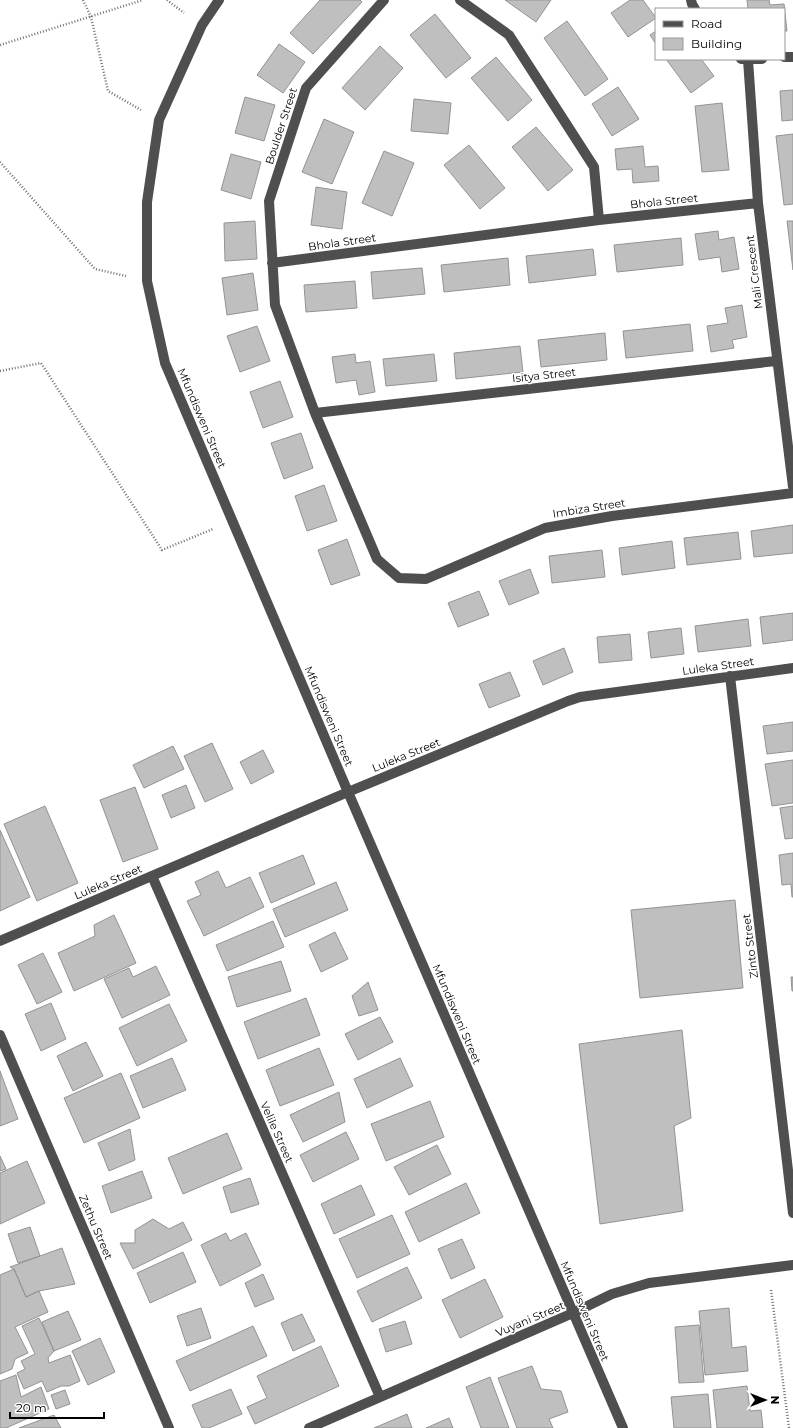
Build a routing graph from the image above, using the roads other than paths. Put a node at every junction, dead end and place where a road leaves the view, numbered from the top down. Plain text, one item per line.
1 (219, 0) edge
2 (384, 0) edge
3 (460, 0) edge
4 (745, 60) edge
5 (758, 202) junction
6 (599, 220) junction
7 (272, 263) junction
8 (776, 361) junction
9 (315, 413) junction
10 (793, 487) edge
11 (793, 493) edge
12 (793, 668) edge
13 (730, 676) junction
14 (348, 792) junction
15 (152, 876) junction
16 (0, 941) edge
17 (0, 1035) edge
18 (793, 1213) edge
19 (793, 1265) edge
20 (573, 1313) junction
21 (380, 1397) junction
22 (169, 1428) edge
23 (309, 1428) edge
24 (623, 1428) edge

1 - 14 street, Mfundisweni Street
2 - 7 street, Boulder Street
3 - 6 street
4 - 5 street, Mali Crescent
5 - 6 street, Bhola Street
5 - 8 street, Mali Crescent
6 - 7 street, Bhola Street
7 - 9 street
8 - 9 street, Isitya Street
8 - 10 street, Mali Crescent
9 - 11 street, Imbiza Street
12 - 13 street, Luleka Street
13 - 14 street, Luleka Street
13 - 18 street, Zinto Street
14 - 15 street, Luleka Street
14 - 20 street, Mfundisweni Street
15 - 16 street, Luleka Street
15 - 21 street, Velile Street
17 - 22 street, Zethu Street
19 - 20 street, Vuyani Street
20 - 21 street, Vuyani Street
20 - 24 street, Mfundisweni Street
21 - 23 street, Vuyani Street

